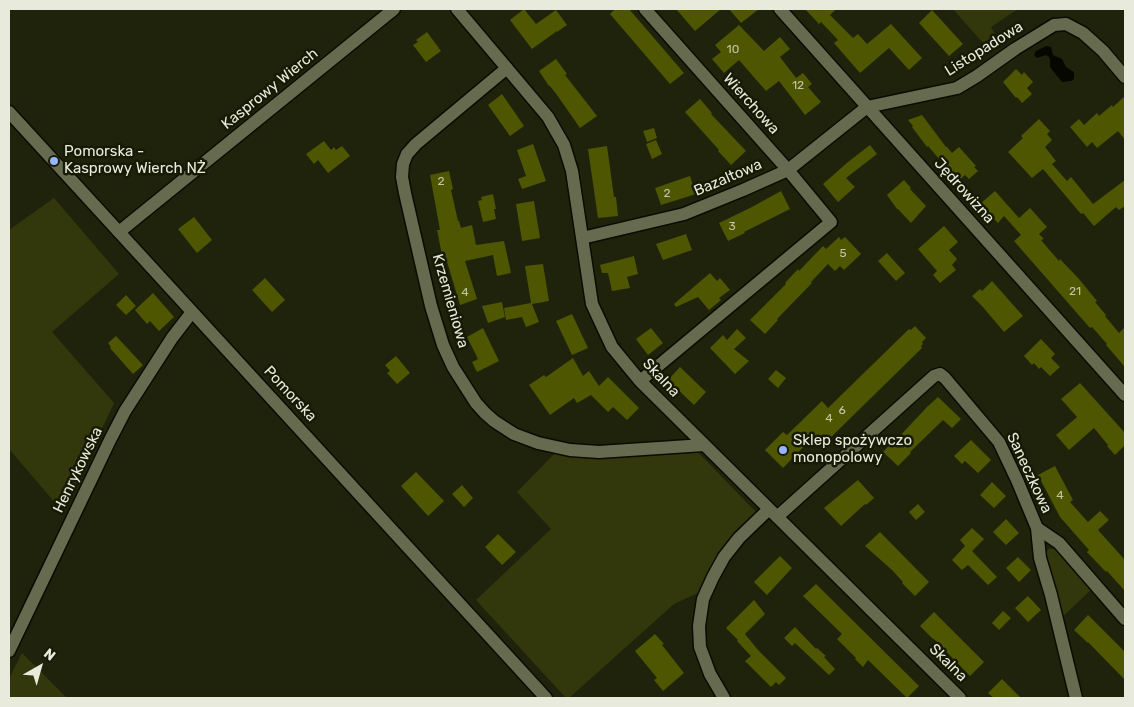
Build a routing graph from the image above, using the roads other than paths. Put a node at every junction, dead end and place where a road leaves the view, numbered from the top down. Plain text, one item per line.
1 (394, 9) edge
2 (458, 9) edge
3 (645, 9) edge
4 (780, 9) edge
5 (507, 68) junction
6 (1125, 77) edge
7 (867, 107) junction
8 (9, 112) edge
9 (788, 170) junction
10 (119, 232) junction
11 (582, 238) junction
12 (192, 312) junction
13 (640, 381) junction
14 (1125, 395) edge
15 (704, 446) junction
16 (773, 513) junction
17 (1036, 528) junction
18 (1125, 618) edge
19 (9, 651) edge
20 (546, 698) edge
21 (724, 698) edge
22 (960, 698) edge
23 (1076, 698) edge

1 - 10 street, Kasprowy Wierch
2 - 5 street, Skalna
3 - 9 street, Wierchowa
4 - 7 street, Jędrowizna
5 - 11 street, Skalna
5 - 15 street, Krzemieniowa
6 - 7 street, Listopadowa
7 - 9 street, Bazaltowa
7 - 14 street, Jędrowizna
8 - 10 street, Pomorska
9 - 11 street, Bazaltowa
9 - 13 street, Wierchowa
10 - 12 street, Pomorska
11 - 13 street, Skalna
12 - 19 street, Henrykowska
12 - 20 street, Pomorska
13 - 15 street, Skalna
15 - 16 street, Skalna
16 - 17 street, Saneczkowa
16 - 21 street
16 - 22 street, Skalna
17 - 18 street
17 - 23 street, Saneczkowa

